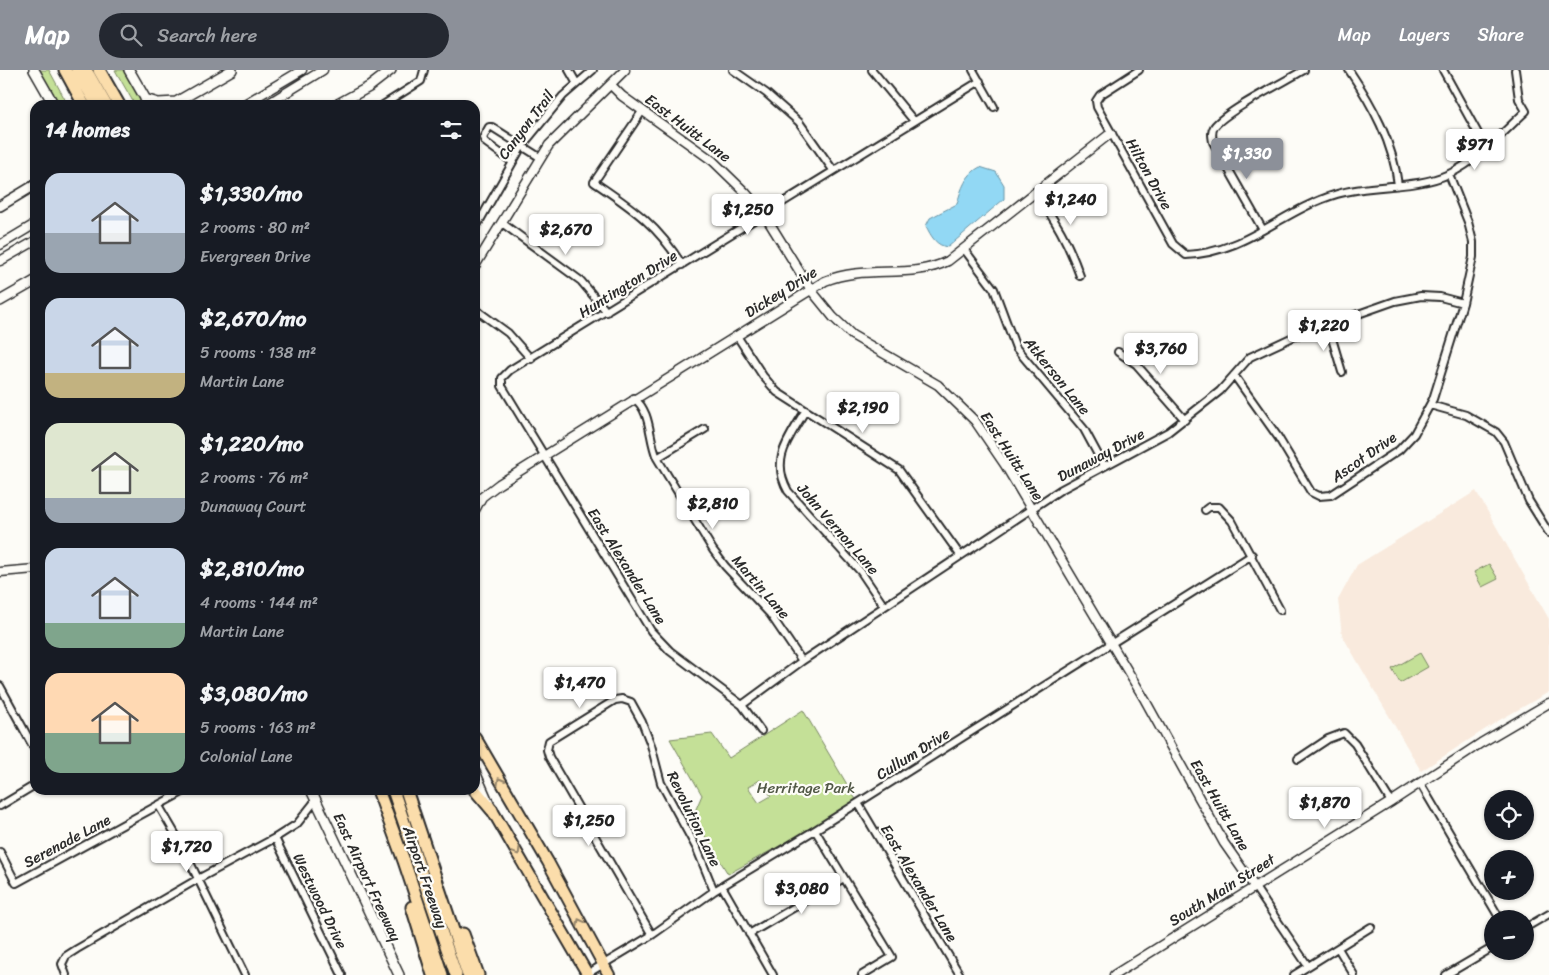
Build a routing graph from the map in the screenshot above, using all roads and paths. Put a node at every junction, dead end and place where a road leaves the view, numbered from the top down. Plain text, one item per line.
1 (34, 70) edge
2 (65, 70) edge
3 (77, 70) edge
4 (86, 70) edge
5 (99, 70) edge
6 (129, 70) edge
7 (232, 70) edge
8 (302, 70) edge
9 (323, 70) edge
10 (391, 70) edge
11 (424, 70) edge
12 (569, 70) edge
13 (625, 70) edge
14 (733, 70) edge
15 (872, 70) edge
16 (973, 70) edge
17 (1139, 70) edge
18 (1304, 70) edge
19 (1349, 70) edge
20 (1443, 70) edge
21 (1515, 70) edge
22 (591, 71) edge
23 (980, 81) junction
24 (577, 84) junction
25 (611, 85) junction
26 (51, 100) edge
27 (81, 100) edge
28 (94, 100) edge
29 (103, 100) edge
30 (116, 100) edge
31 (146, 100) edge
32 (181, 100) edge
33 (251, 100) edge
34 (274, 100) edge
35 (345, 100) edge
36 (391, 100) edge
37 (994, 107) dead end
38 (643, 110) junction
39 (914, 121) junction
40 (1112, 133) junction
41 (522, 146) junction
42 (1486, 148) junction
43 (541, 158) junction
44 (511, 161) junction
45 (833, 170) junction
46 (1449, 174) junction
47 (1398, 185) junction
48 (30, 189) edge
49 (1034, 192) junction
50 (0, 206) edge
51 (764, 214) junction
52 (480, 219) edge
53 (502, 223) junction
54 (30, 227) edge
55 (1263, 230) junction
56 (30, 244) edge
57 (0, 245) edge
58 (964, 248) junction
59 (480, 258) edge
60 (0, 261) edge
61 (682, 265) junction
62 (1080, 276) dead end
63 (30, 283) edge
64 (811, 290) junction
65 (0, 301) edge
66 (1463, 303) junction
67 (607, 312) junction
68 (480, 313) edge
69 (1328, 325) junction
70 (737, 336) junction
71 (1118, 352) dead end
72 (531, 359) junction
73 (1342, 372) dead end
74 (1234, 375) junction
75 (502, 386) joint
76 (634, 398) junction
77 (1430, 405) junction
78 (805, 411) junction
79 (1185, 420) junction
80 (705, 429) dead end
81 (544, 455) junction
82 (657, 458) junction
83 (1104, 466) junction
84 (480, 501) edge
85 (1031, 509) junction
86 (1205, 510) dead end
87 (1549, 533) edge
88 (960, 555) junction
89 (1252, 555) junction
90 (30, 569) edge
91 (0, 572) edge
92 (884, 606) junction
93 (1280, 610) dead end
94 (1112, 644) junction
95 (802, 662) junction
96 (0, 686) edge
97 (1549, 703) edge
98 (742, 705) junction
99 (762, 731) dead end
100 (30, 741) edge
101 (480, 746) edge
102 (1298, 758) dead end
103 (480, 783) edge
104 (1420, 783) junction
105 (30, 787) edge
106 (178, 795) edge
107 (314, 795) edge
108 (380, 795) edge
109 (386, 795) edge
110 (395, 795) edge
111 (408, 795) edge
112 (479, 795) edge
113 (316, 800) junction
114 (1390, 802) junction
115 (858, 803) junction
116 (0, 806) edge
117 (159, 806) junction
118 (492, 810) junction
119 (815, 830) junction
120 (422, 835) junction
121 (275, 838) junction
122 (0, 852) edge
123 (404, 861) junction
124 (844, 878) junction
125 (198, 879) junction
126 (722, 886) junction
127 (1254, 886) junction
128 (714, 891) junction
129 (1495, 910) edge
130 (1549, 914) edge
131 (1534, 923) edge
132 (1371, 927) dead end
133 (749, 934) junction
134 (652, 935) junction
135 (1338, 948) junction
136 (1484, 953) edge
137 (604, 965) junction
138 (1308, 966) junction
139 (1119, 974) edge
140 (66, 975) edge
141 (245, 975) edge
142 (342, 975) edge
143 (399, 975) edge
144 (433, 975) edge
145 (442, 975) edge
146 (447, 975) edge
147 (456, 975) edge
148 (468, 975) edge
149 (478, 975) edge
150 (588, 975) edge
151 (610, 975) edge
152 (773, 975) edge
153 (862, 975) edge
154 (960, 975) edge
155 (1294, 975) edge
156 (1354, 975) edge
157 (1446, 975) edge

1 - 26 main road
2 - 27 highway
3 - 28 highway
4 - 29 highway
5 - 30 highway
6 - 31 main road
7 - 32 main road
8 - 33 street
9 - 34 street
10 - 35 main road
11 - 36 street
12 - 24 street
13 - 25 street
14 - 45 street
15 - 39 street
16 - 23 street
17 - 40 street, Hilton Drive
18 - 55 street
19 - 47 street
20 - 42 street
21 - 42 street
22 - 24 street, Canyon Trail
23 - 37 street
23 - 39 street, Huntington Drive
24 - 41 street, Canyon Trail
25 - 38 street, East Huitt Lane
25 - 43 street
38 - 51 street, East Huitt Lane
38 - 61 street
39 - 45 street, Huntington Drive
40 - 49 street, Dickey Drive
40 - 55 street, Hilton Drive
41 - 43 street
41 - 44 street, Canyon Trail
41 - 44 street
42 - 46 street
43 - 53 street
44 - 52 street, Canyon Trail
45 - 51 street, Huntington Drive
46 - 47 street
46 - 66 street, Ascot Drive
47 - 55 street
48 - 50 main road
49 - 58 street, Dickey Drive
49 - 62 street
51 - 61 street, Huntington Drive
51 - 64 street, East Huitt Lane
53 - 59 street
53 - 67 street
54 - 57 street
56 - 60 street
58 - 64 street, Dickey Drive
58 - 83 street, Atkerson Lane
61 - 67 street, Huntington Drive
63 - 65 main road
64 - 70 street, Dickey Drive
64 - 85 street, East Huitt Lane
66 - 69 street, Dunaway Drive
66 - 77 street, Ascot Drive
67 - 72 street, Huntington Drive
68 - 72 street
69 - 73 street
69 - 74 street, Dunaway Drive
70 - 76 street, Dickey Drive
70 - 78 street
71 - 79 street
72 - 75 street, Huntington Drive
74 - 77 street, Ascot Drive
74 - 79 street, Dunaway Drive
75 - 81 street, East Alexander Lane
76 - 81 street, Dickey Drive
76 - 82 street, Martin Lane
77 - 87 street
78 - 88 street
78 - 92 street, John Vernon Lane
79 - 83 street, Dunaway Drive
80 - 82 street
81 - 84 street, Dickey Drive
81 - 98 street, East Alexander Lane
82 - 95 street, Martin Lane
83 - 85 street, Dunaway Drive
85 - 88 street, Dunaway Drive
85 - 94 street, East Huitt Lane
86 - 89 street
88 - 92 street, Dunaway Drive
89 - 93 street
89 - 94 street, Cullum Drive
90 - 91 street
92 - 95 street, Dunaway Drive
94 - 115 street, Cullum Drive
94 - 127 street, East Huitt Lane
95 - 98 street, Dunaway Drive
96 - 100 street
97 - 104 street, South Main Street
98 - 99 street, East Alexander Lane
137 -> 101 main road
102 - 114 street
103 - 118 main road
104 - 114 street, South Main Street
104 - 129 street
105 - 116 street
106 - 117 street, Serenade Lane
107 - 113 main road, East Airport Freeway
108 - 123 highway, Airport Freeway
109 - 146 highway
110 - 147 highway
111 - 120 highway, Airport Freeway
112 - 118 highway
113 - 121 street
113 - 143 main road, East Airport Freeway
114 - 127 street, South Main Street
115 - 119 street, Cullum Drive
115 - 154 street, East Alexander Lane
117 - 122 street, Serenade Lane
117 - 125 street
118 -> 150 main road
119 - 124 street
119 - 126 street, Cullum Drive
120 - 148 highway, Airport Freeway
120 - 149 highway
121 - 125 street
121 - 142 street, Westwood Drive
123 - 144 highway
123 - 145 highway, Airport Freeway
124 - 133 street
124 - 153 street
125 - 140 street
125 - 141 street
126 - 128 street, Cullum Drive
126 - 133 street, Revolution Lane
127 - 138 street
127 - 139 street, South Main Street
128 - 134 street, Cullum Drive
128 - 134 street, Revolution Lane
130 - 131 street
132 - 135 street
133 - 152 street, Revolution Lane
134 - 137 street, Cullum Drive
135 - 138 street
135 - 156 street
136 - 157 street
137 - 150 street, Cullum Drive
137 - 151 main road
138 - 155 street

